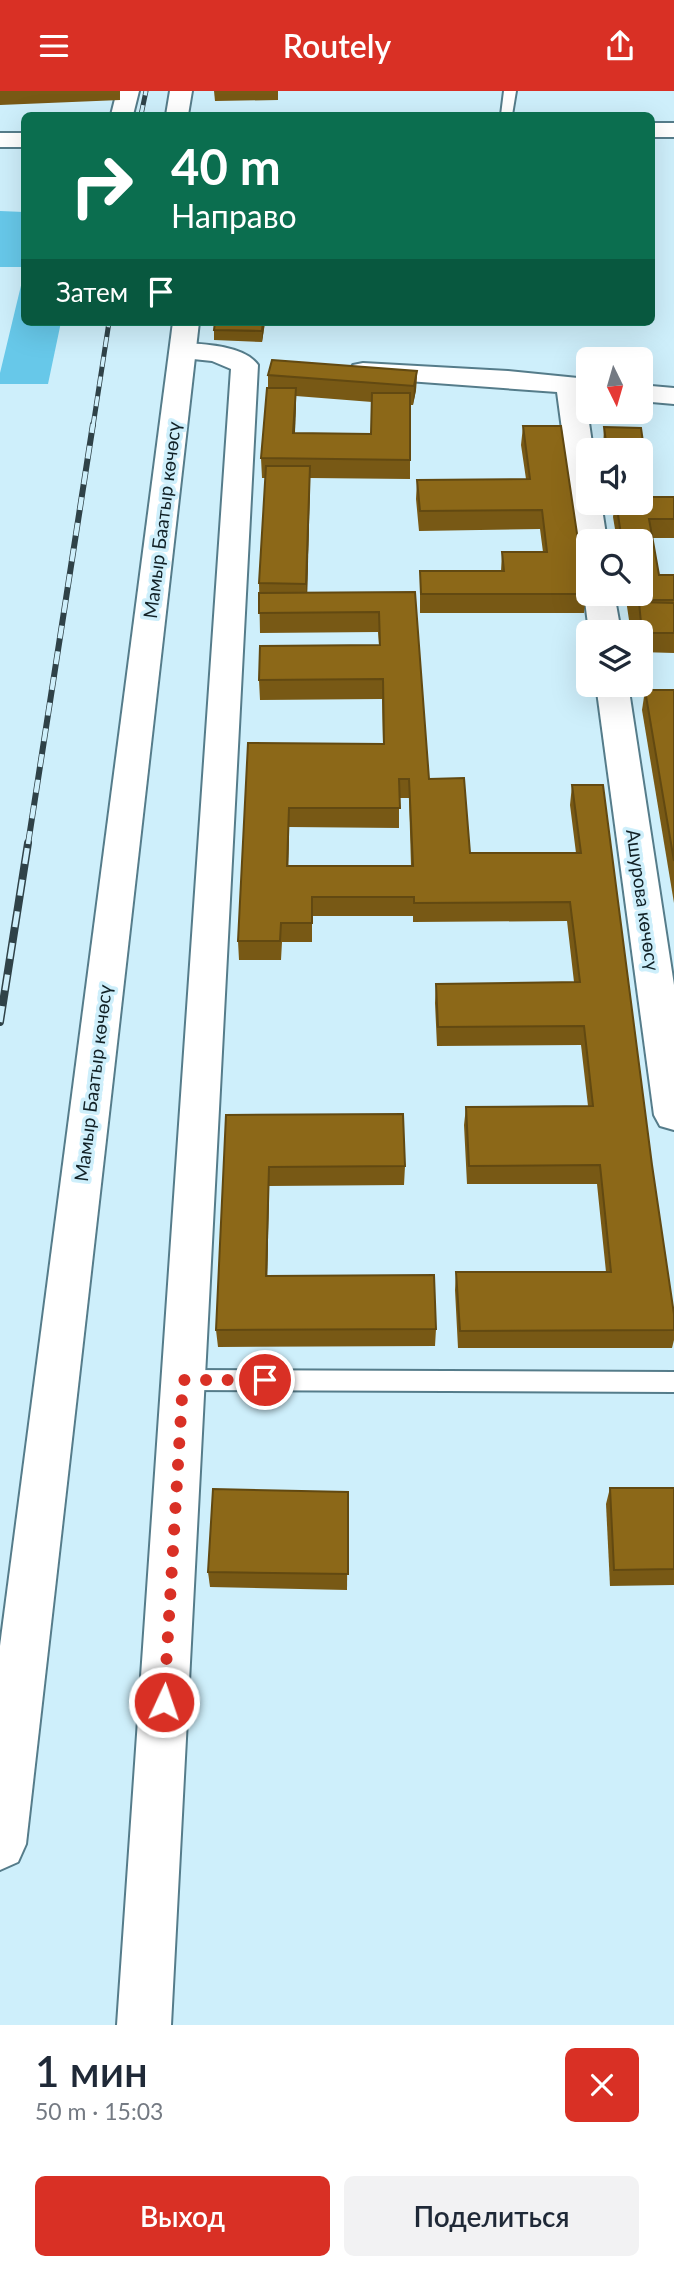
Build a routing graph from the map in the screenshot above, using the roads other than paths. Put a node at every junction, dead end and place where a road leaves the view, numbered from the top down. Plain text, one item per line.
1 (128, 91) edge
2 (181, 91) edge
3 (510, 91) edge
4 (123, 112) edge
5 (178, 112) edge
6 (507, 112) edge
7 (655, 130) edge
8 (674, 130) edge
9 (0, 140) edge
10 (21, 140) edge
11 (185, 337) edge
12 (342, 370) edge
13 (576, 386) edge
14 (653, 394) edge
15 (674, 396) edge
16 (582, 424) edge
17 (591, 529) edge
18 (614, 697) edge
19 (674, 1115) edge
20 (183, 1380) junction
21 (674, 1382) edge
22 (0, 1844) edge
23 (145, 2025) edge

1 - 4 main road
2 - 5 main road
3 - 6 lane
7 - 8 main road
9 - 10 main road
11 - 20 main road
11 - 22 main road, Мамыр Баатыр көчөсү
12 - 13 main road
14 - 15 main road
16 - 17 main road
18 - 19 main road, Ашурова көчөсү
20 - 21 lane
20 - 23 main road

